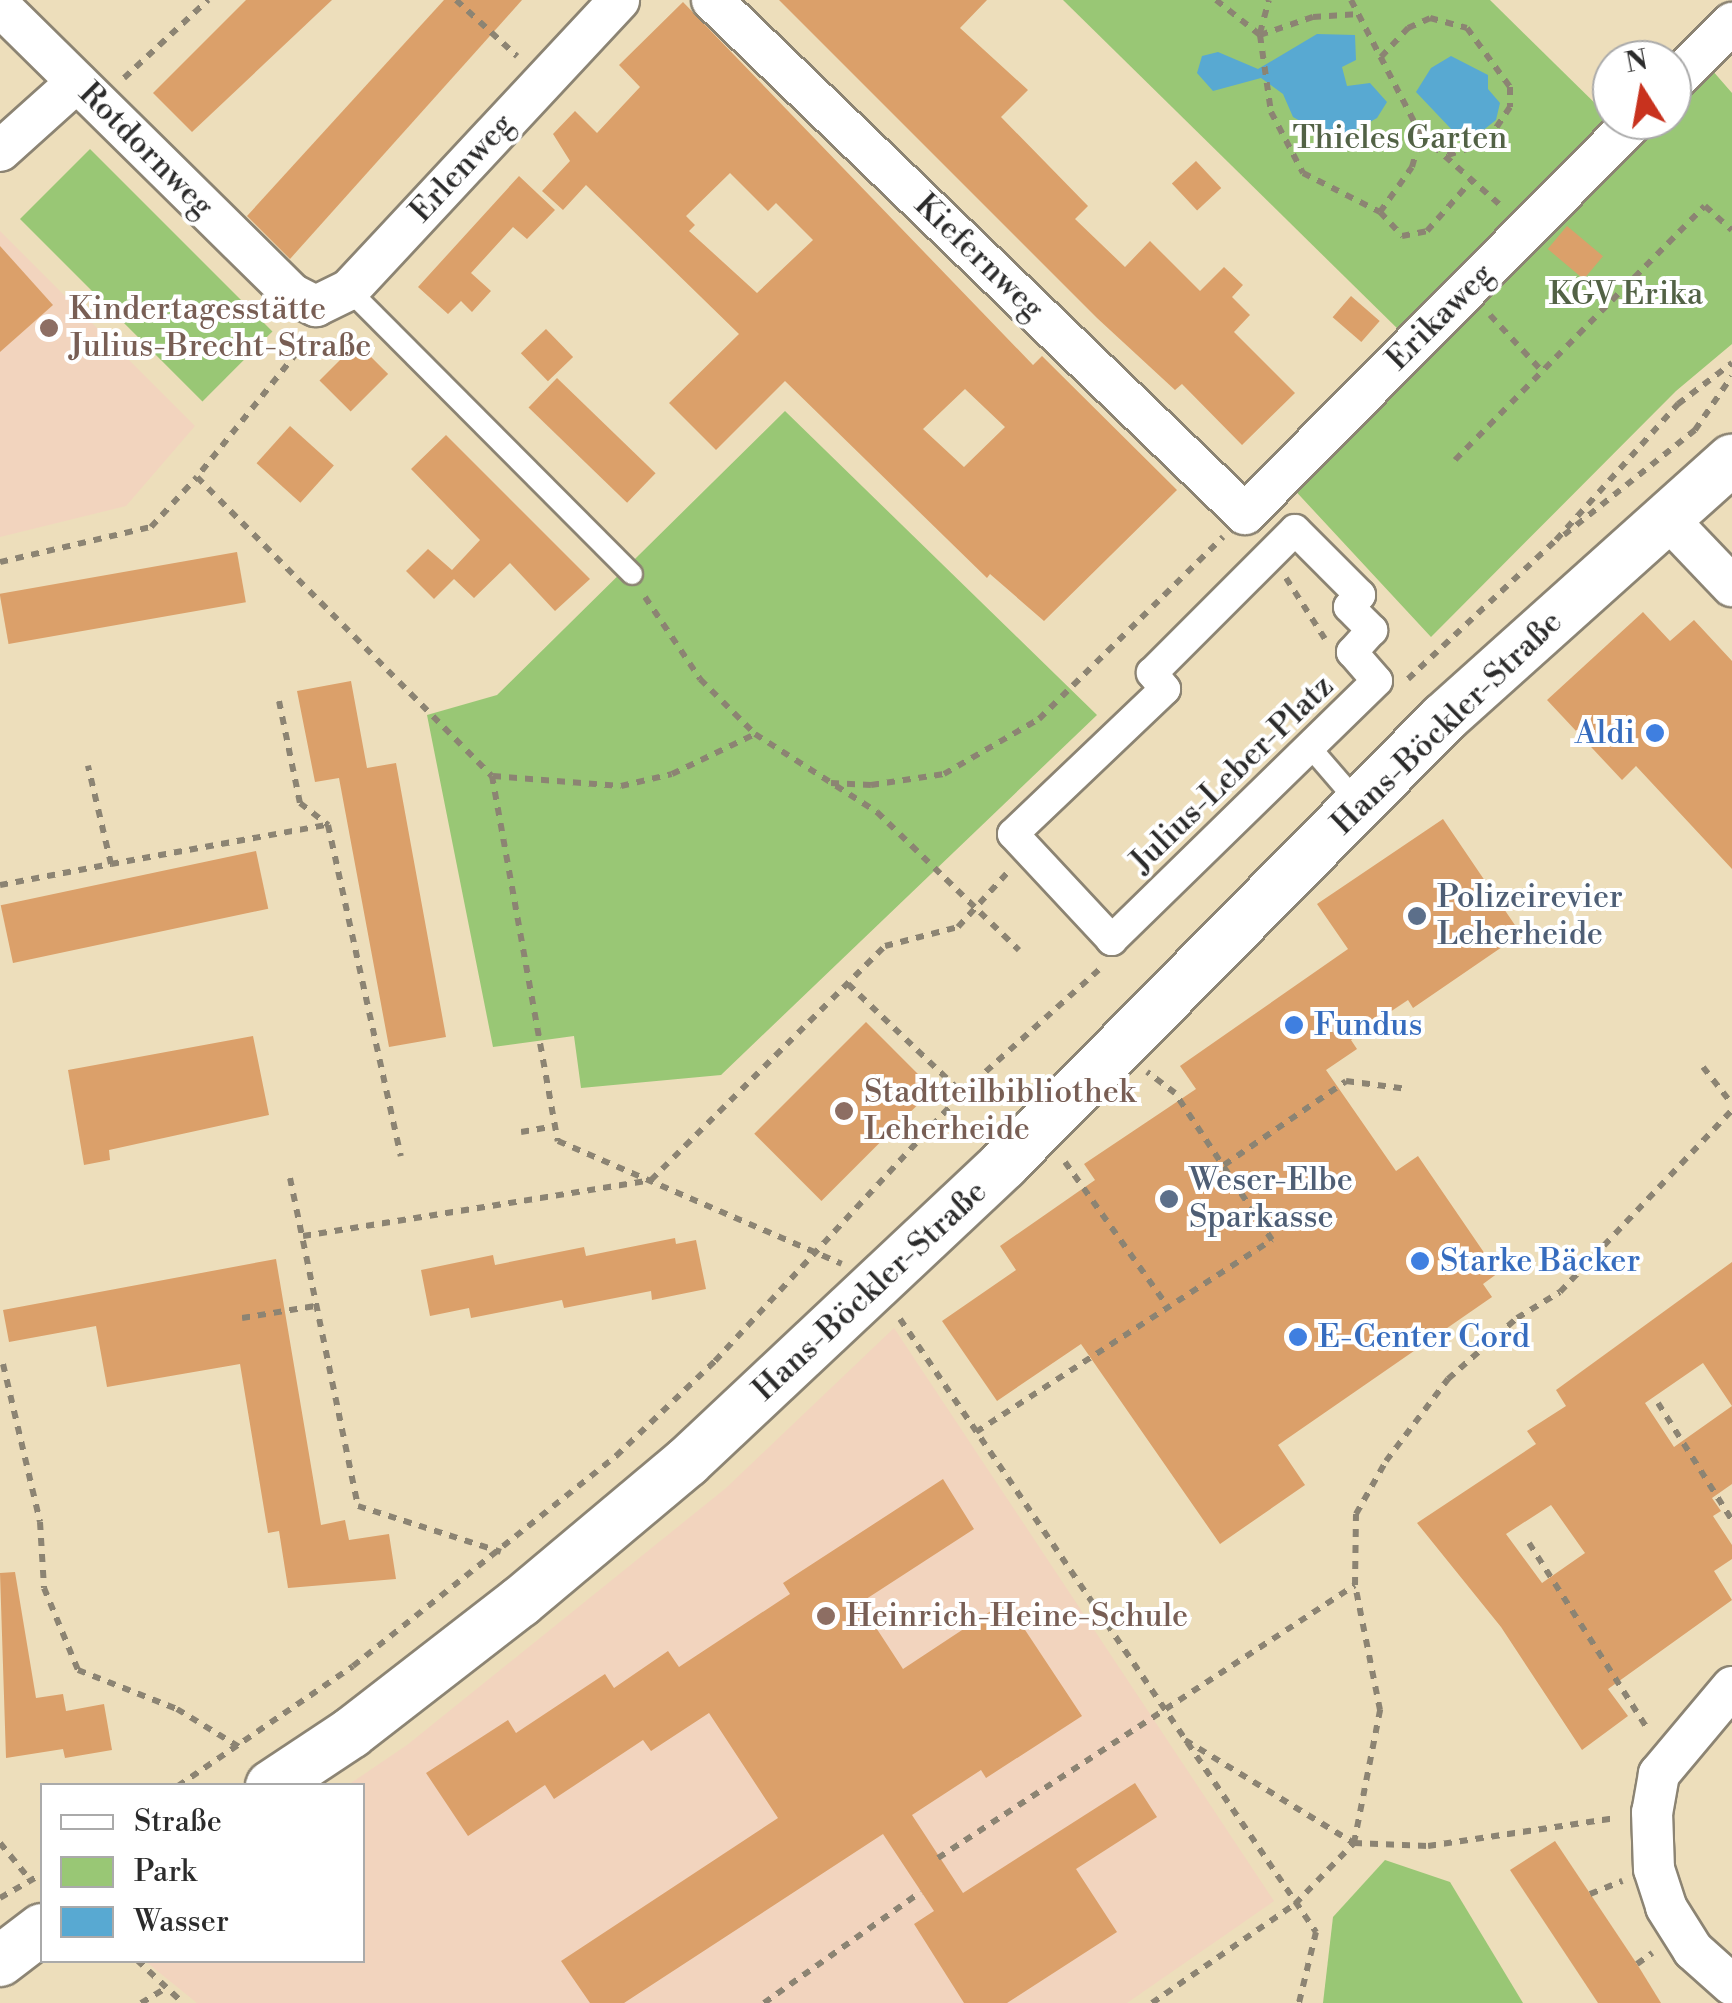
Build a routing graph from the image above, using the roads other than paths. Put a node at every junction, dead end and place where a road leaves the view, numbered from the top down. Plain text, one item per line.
1 (619, 0) edge
2 (712, 0) edge
3 (0, 6) edge
4 (1732, 23) edge
5 (1692, 63) edge
6 (87, 92) junction
7 (1615, 140) edge
8 (0, 151) edge
9 (319, 297) junction
10 (1732, 460) edge
11 (1245, 514) joint
12 (1665, 516) junction
13 (632, 574) road end
14 (1732, 586) edge
15 (1310, 747) junction
16 (1361, 806) junction
17 (1732, 1687) edge
18 (279, 1781) edge
19 (37, 1898) edge
20 (40, 1931) edge
21 (0, 1936) edge
22 (0, 1961) edge
23 (1732, 1985) edge

1 - 9 street, Erlenweg
2 - 11 street, Kiefernweg
3 - 6 street, Rotdornweg
4 - 5 street
6 - 8 street
6 - 9 street, Rotdornweg
7 - 11 street, Erikaweg
9 - 13 lane
10 - 12 street, Hans-Böckler-Straße
12 - 14 street
12 - 16 street, Hans-Böckler-Straße
15 - 15 street, Julius-Leber-Platz
15 - 16 lane
16 - 18 street, Hans-Böckler-Straße
17 - 23 street
19 - 21 street
20 - 22 street

